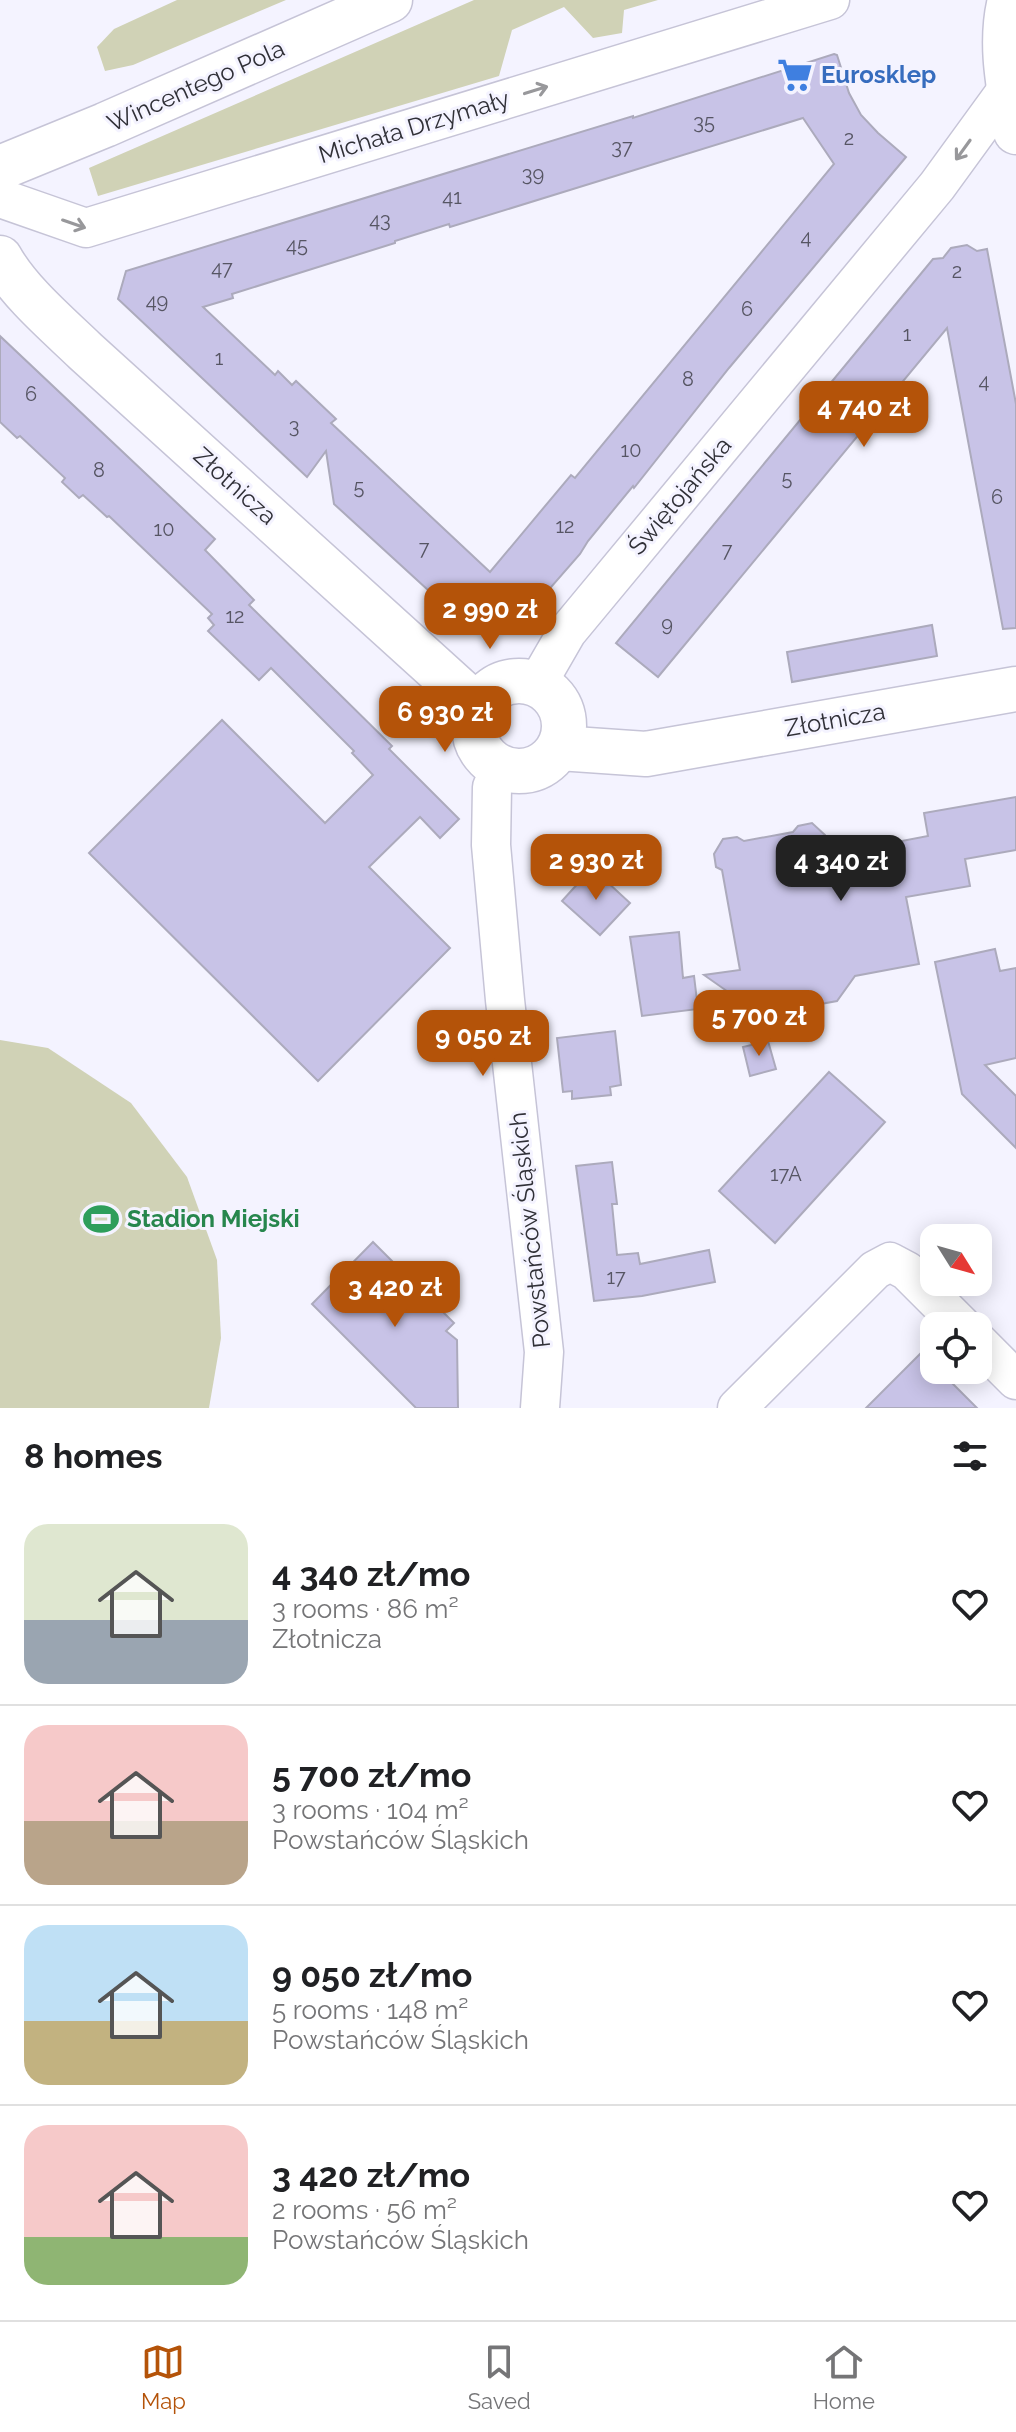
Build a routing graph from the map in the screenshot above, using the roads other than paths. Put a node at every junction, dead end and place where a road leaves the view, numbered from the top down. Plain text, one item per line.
1 (390, 0) edge
2 (830, 0) edge
3 (1010, 0) edge
4 (1009, 87) junction
5 (1016, 132) edge
6 (0, 168) edge
7 (0, 198) edge
8 (0, 258) edge
9 (537, 684) junction
10 (1016, 689) edge
11 (478, 707) junction
12 (559, 748) junction
13 (502, 768) junction
14 (948, 1312) edge
15 (992, 1356) edge
16 (1016, 1380) edge
17 (540, 1408) edge
18 (737, 1408) edge

1 - 6 street, Wincentego Pola
7 -> 2 street, Michała Drzymały
3 - 4 street
4 - 5 street
4 -> 9 street, Świętojańska
8 - 11 street, Złotnicza
9 - 11 street
9 - 12 street
10 - 12 street, Złotnicza
11 - 13 street
12 - 13 street
13 - 17 street, Powstańców Śląskich
14 - 18 street
15 - 16 street

